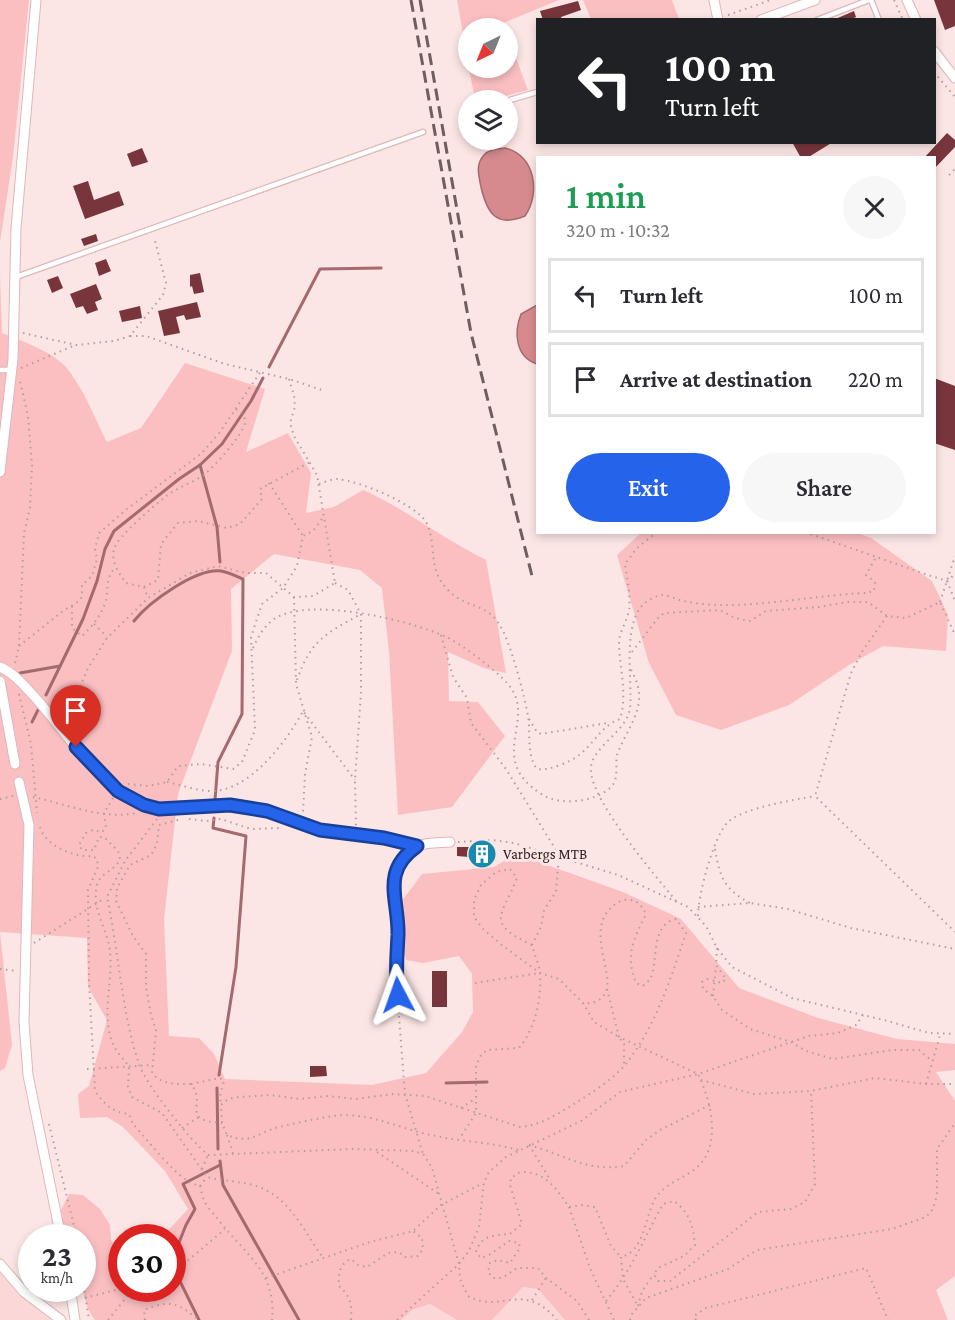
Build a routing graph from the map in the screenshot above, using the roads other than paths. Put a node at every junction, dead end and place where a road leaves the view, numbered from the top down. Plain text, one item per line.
1 (36, 0) edge
2 (714, 0) edge
3 (816, 0) edge
4 (870, 0) edge
5 (907, 0) edge
6 (718, 18) edge
7 (766, 18) edge
8 (823, 18) edge
9 (878, 18) edge
10 (915, 18) edge
11 (936, 54) edge
12 (955, 78) edge
13 (536, 92) edge
14 (518, 98) edge
15 (423, 132) dead end
16 (13, 277) junction
17 (0, 370) edge
18 (14, 370) junction
19 (0, 472) edge
20 (0, 667) edge
21 (0, 681) edge
22 (15, 764) dead end
23 (19, 782) dead end
24 (450, 842) road end
25 (417, 846) junction
26 (398, 995) road end
27 (58, 1224) edge
28 (0, 1264) edge
29 (72, 1302) edge
30 (61, 1320) edge
31 (75, 1320) edge

1 - 16 street
2 - 6 street
3 - 7 street
4 - 8 lane
4 - 9 lane
5 - 10 street
11 - 12 street
13 - 14 lane
15 - 16 lane
16 - 18 street
17 - 18 lane
18 - 19 street
20 - 25 street
21 - 22 street
23 - 27 street
24 - 25 street
25 - 26 street
28 - 30 street
29 - 31 street

